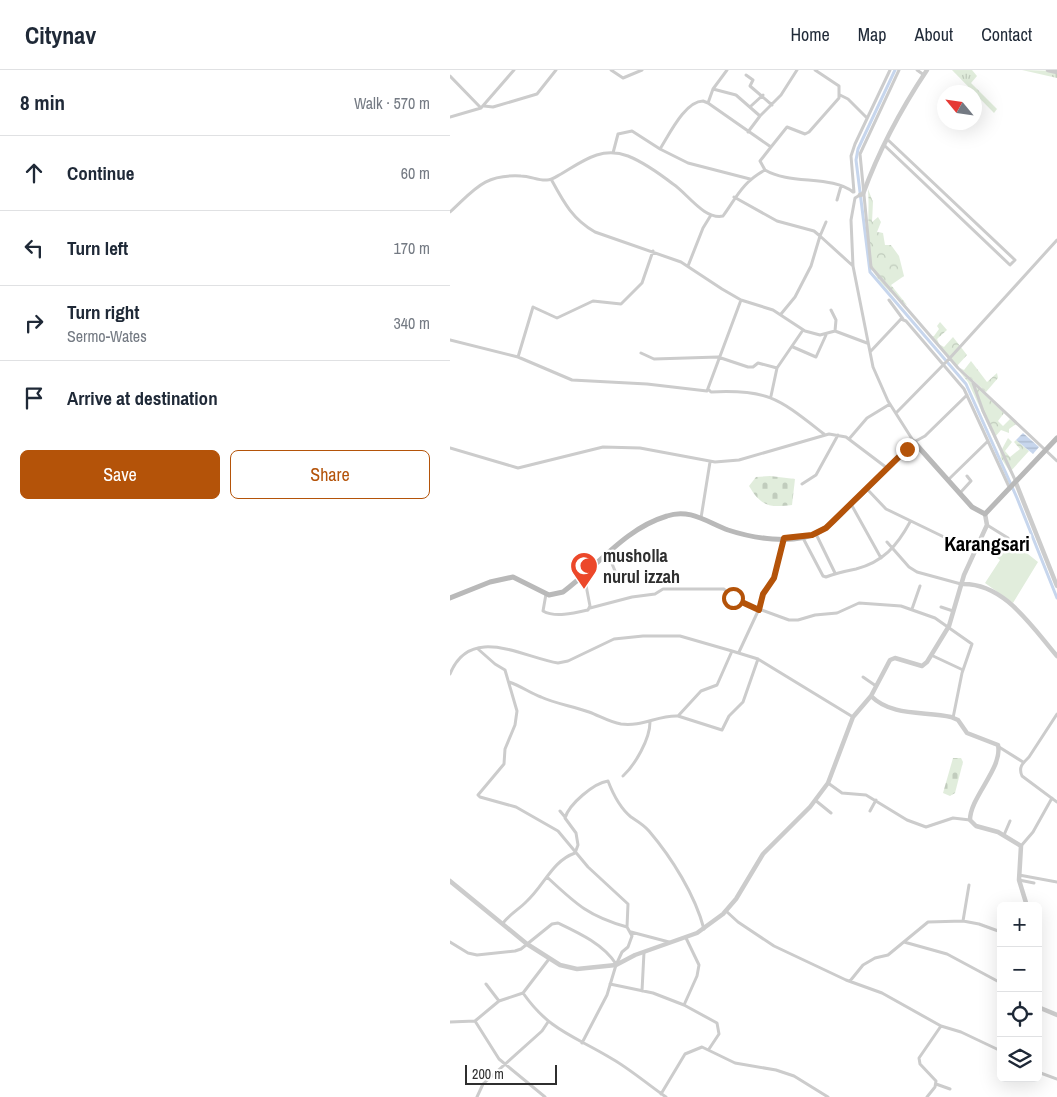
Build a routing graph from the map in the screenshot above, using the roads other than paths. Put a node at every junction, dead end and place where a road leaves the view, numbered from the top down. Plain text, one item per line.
1 (514, 70) edge
2 (556, 70) edge
3 (611, 70) edge
4 (642, 70) edge
5 (727, 70) edge
6 (797, 70) edge
7 (815, 70) edge
8 (890, 70) edge
9 (899, 70) edge
10 (917, 70) edge
11 (928, 70) edge
12 (1048, 70) edge
13 (1057, 72) edge
14 (746, 75) dead end
15 (924, 75) junction
16 (450, 76) edge
17 (713, 89) junction
18 (763, 95) junction
19 (840, 95) junction
20 (708, 104) junction
21 (772, 105) junction
22 (751, 106) junction
23 (483, 107) junction
24 (760, 116) junction
25 (450, 117) edge
26 (867, 118) junction
27 (748, 132) junction
28 (887, 139) junction
29 (884, 144) junction
30 (770, 147) junction
31 (660, 148) junction
32 (613, 153) junction
33 (765, 170) junction
34 (551, 179) junction
35 (750, 179) junction
36 (841, 186) junction
37 (858, 195) junction
38 (734, 197) junction
39 (837, 200) dead end
40 (450, 212) edge
41 (711, 215) junction
42 (826, 222) dead end
43 (979, 226) junction
44 (974, 231) junction
45 (820, 236) junction
46 (1057, 240) edge
47 (653, 251) junction
48 (688, 266) junction
49 (853, 266) junction
50 (741, 300) junction
51 (889, 300) dead end
52 (831, 310) dead end
53 (781, 314) junction
54 (903, 319) junction
55 (803, 330) junction
56 (835, 331) junction
57 (826, 334) junction
58 (450, 340) edge
59 (867, 343) junction
60 (793, 347) junction
61 (641, 353) dead end
62 (869, 353) junction
63 (518, 357) junction
64 (718, 357) junction
65 (949, 359) junction
66 (944, 364) junction
67 (777, 368) junction
68 (973, 383) junction
69 (708, 390) junction
70 (967, 395) junction
71 (771, 396) junction
72 (890, 404) junction
73 (896, 413) junction
74 (979, 413) junction
75 (824, 434) junction
76 (838, 435) junction
77 (1057, 438) edge
78 (849, 439) junction
79 (988, 441) junction
80 (914, 442) junction
81 (995, 446) junction
82 (450, 448) edge
83 (1046, 451) junction
84 (1057, 461) edge
85 (710, 462) junction
86 (887, 469) junction
87 (967, 476) dead end
88 (948, 481) junction
89 (802, 484) dead end
90 (1012, 486) junction
91 (867, 489) junction
92 (959, 493) junction
93 (851, 504) junction
94 (985, 514) junction
95 (701, 519) junction
96 (910, 522) junction
97 (986, 525) junction
98 (816, 534) junction
99 (803, 537) junction
100 (784, 538) junction
101 (1008, 538) dead end
102 (887, 542) dead end
103 (894, 548) junction
104 (974, 552) junction
105 (608, 553) junction
106 (881, 559) junction
107 (615, 571) dead end
108 (835, 573) junction
109 (584, 575) junction
110 (961, 584) junction
111 (920, 586) dead end
112 (1057, 586) edge
113 (546, 594) junction
114 (450, 598) edge
115 (941, 607) dead end
116 (590, 608) junction
117 (912, 609) junction
118 (759, 610) junction
119 (954, 611) junction
120 (949, 626) junction
121 (478, 649) junction
122 (732, 651) junction
123 (739, 652) junction
124 (932, 655) junction
125 (1057, 656) edge
126 (758, 659) junction
127 (963, 670) junction
128 (450, 674) edge
129 (863, 677) dead end
130 (509, 682) junction
131 (876, 686) junction
132 (870, 696) junction
133 (1057, 714) edge
134 (678, 716) junction
135 (853, 717) junction
136 (953, 718) junction
137 (650, 722) junction
138 (1000, 747) junction
139 (1023, 762) junction
140 (622, 776) dead end
141 (828, 784) junction
142 (1052, 798) junction
143 (815, 800) junction
144 (876, 800) junction
145 (1057, 802) edge
146 (560, 811) dead end
147 (870, 811) dead end
148 (831, 813) dead end
149 (565, 818) junction
150 (970, 820) junction
151 (1010, 821) dead end
152 (1004, 835) junction
153 (1021, 846) junction
154 (575, 853) junction
155 (547, 877) junction
156 (1018, 877) junction
157 (450, 880) edge
158 (1057, 882) edge
159 (1034, 883) dead end
160 (969, 885) dead end
161 (1026, 902) edge
162 (726, 911) junction
163 (963, 921) junction
164 (503, 923) junction
165 (627, 927) junction
166 (704, 930) junction
167 (630, 931) junction
168 (997, 931) edge
169 (686, 938) junction
170 (450, 942) edge
171 (669, 942) junction
172 (904, 942) junction
173 (527, 944) junction
174 (644, 952) junction
175 (549, 959) junction
176 (616, 965) junction
177 (850, 981) junction
178 (997, 981) edge
179 (486, 984) dead end
180 (610, 984) junction
181 (642, 991) junction
182 (523, 993) junction
183 (499, 1001) junction
184 (684, 1004) junction
185 (1042, 1009) edge
186 (1057, 1015) edge
187 (475, 1021) junction
188 (450, 1022) edge
189 (548, 1022) junction
190 (941, 1026) junction
191 (582, 1043) junction
192 (997, 1048) edge
193 (709, 1049) junction
194 (505, 1063) junction
195 (1042, 1073) edge
196 (1057, 1079) edge
197 (936, 1084) junction
198 (950, 1090) dead end
199 (661, 1094) junction
200 (477, 1097) edge
201 (545, 1097) edge
202 (666, 1097) edge
203 (828, 1097) edge
204 (927, 1097) edge

1 - 23 street
2 - 23 street
3 - 4 street
5 - 17 street
6 - 21 street
7 - 19 street
8 - 26 street
9 - 37 street
10 - 15 street
11 - 15 street
12 - 13 street
14 - 18 street
15 - 28 street
16 - 23 street
17 - 20 street
17 - 22 street
18 - 21 street
18 - 22 street
19 - 26 street
19 - 30 street
20 - 27 street
20 - 31 street
21 - 24 street
22 - 24 street
23 - 25 street
24 - 27 street
26 - 37 street
27 - 30 street
28 - 29 street
28 - 43 street
29 - 37 street
29 - 44 street
30 - 33 street
31 - 32 street
31 - 35 street
32 - 34 street
32 - 41 street
33 - 35 street
33 - 36 street
34 - 40 street
34 - 47 street
35 - 38 street
36 - 37 street
36 - 39 street
37 - 49 street
37 - 65 street
38 - 41 street
38 - 45 street
41 - 48 street
42 - 45 street
43 - 44 street
43 - 44 street
45 - 49 street
45 - 53 street
46 - 65 street
47 - 48 street
47 - 63 street
48 - 50 street
49 - 59 street
50 - 53 street
50 - 64 street
51 - 54 street
52 - 56 street
53 - 55 street
54 - 62 street
54 - 66 street
55 - 57 street
55 - 60 street
56 - 57 street
56 - 59 street
57 - 60 street
58 - 63 street
59 - 62 street
60 - 67 street
61 - 64 street
62 - 72 street
63 - 69 street
64 - 67 street
64 - 69 street
65 - 66 street
65 - 68 street
66 - 70 street
66 - 73 street
67 - 71 street
68 - 74 street
68 - 83 street
69 - 71 street
70 - 74 street
70 - 80 street
71 - 75 street
72 - 73 street
72 - 78 street
73 - 80 street
74 - 79 street
74 - 81 street
75 - 76 street
75 - 85 street
76 - 78 street
76 - 89 street
77 - 83 main road
78 - 86 street
79 - 81 street
79 - 88 street
80 - 86 main road
80 - 88 main road
81 - 90 street
81 - 90 street
82 - 85 street
83 - 84 street
83 - 90 main road
85 - 95 street
86 - 91 main road
87 - 92 street
88 - 92 main road
90 - 94 main road
90 - 112 street
91 - 93 main road
91 - 96 street
92 - 94 main road
93 - 98 main road
93 - 106 street
94 - 97 street
95 - 100 main road
95 - 105 main road
96 - 103 street
96 - 104 street
97 - 101 street
97 - 104 street
98 - 99 main road
98 - 108 street
99 - 100 main road
99 - 108 street
100 - 118 street
102 - 103 street
103 - 106 street
103 - 110 street
104 - 110 street
105 - 107 street
105 - 109 main road
106 - 108 street
109 - 113 main road
109 - 116 street
110 - 119 street
110 - 125 street
111 - 117 street
113 - 114 main road
113 - 116 street
115 - 119 street
116 - 118 street
117 - 118 street
117 - 120 street
118 - 123 street
119 - 120 street
120 - 124 street
120 - 127 street
121 - 122 street
121 - 128 street
121 - 130 street
122 - 123 street
122 - 134 street
123 - 126 street
124 - 127 street
124 - 131 street
126 - 134 street
126 - 135 street
127 - 136 street
129 - 131 street
130 - 137 street
130 - 154 street
131 - 132 street
132 - 135 street
132 - 136 street
133 - 139 street
134 - 137 street
135 - 141 street
136 - 138 street
137 - 140 street
138 - 139 street
138 - 150 street
139 - 142 street
141 - 143 street
141 - 144 street
142 - 145 street
142 - 153 street
143 - 148 street
143 - 162 street
144 - 147 street
144 - 150 street
146 - 149 street
149 - 154 street
149 - 166 street
150 - 152 street
151 - 152 street
152 - 153 street
153 - 156 street
154 - 155 street
154 - 165 street
155 - 164 street
155 - 165 street
156 - 158 street
156 - 159 street
156 - 161 street
157 - 164 street
160 - 163 street
162 - 166 street
162 - 177 street
163 - 168 street
163 - 172 street
164 - 173 street
165 - 167 street
166 - 169 street
167 - 171 street
167 - 176 street
169 - 171 street
169 - 184 street
170 - 173 street
171 - 174 street
172 - 177 street
172 - 178 street
173 - 175 street
173 - 176 street
174 - 176 street
174 - 181 street
175 - 176 street
175 - 182 street
176 - 180 street
177 - 190 street
179 - 183 street
180 - 181 street
180 - 191 street
181 - 184 street
182 - 183 street
182 - 189 street
183 - 187 street
184 - 193 street
185 - 186 street
187 - 188 street
187 - 194 street
189 - 191 street
189 - 194 street
190 - 192 street
190 - 197 street
191 - 199 street
193 - 199 street
193 - 203 street
194 - 200 street
194 - 201 street
195 - 196 street
197 - 198 street
197 - 204 street
199 - 202 street

